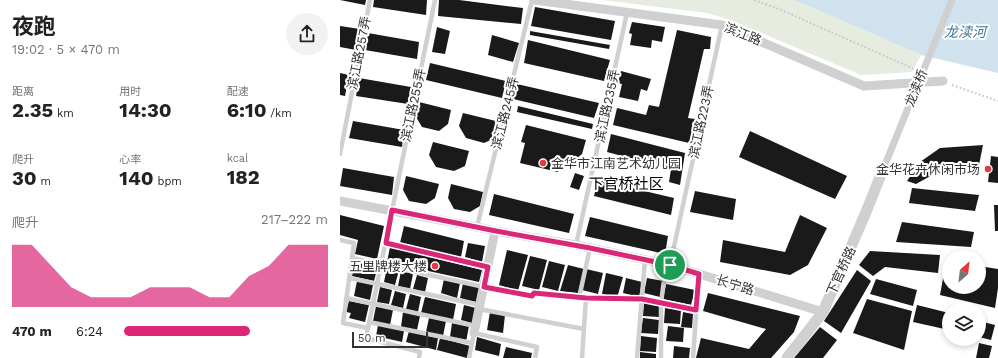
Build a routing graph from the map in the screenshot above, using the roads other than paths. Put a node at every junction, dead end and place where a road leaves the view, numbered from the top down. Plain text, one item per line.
1 (370, 0) edge
2 (435, 0) edge
3 (534, 0) edge
4 (952, 0) edge
5 (627, 13) junction
6 (722, 25) junction
7 (946, 82) road end
8 (340, 154) edge
9 (880, 177) joint
10 (340, 200) edge
11 (392, 210) junction
12 (478, 226) junction
13 (496, 231) junction
14 (340, 240) edge
15 (386, 243) junction
16 (576, 245) junction
17 (590, 248) junction
18 (352, 258) junction
19 (645, 259) junction
20 (381, 264) junction
21 (668, 265) junction
22 (488, 267) junction
23 (699, 274) junction
24 (349, 278) junction
25 (377, 284) junction
26 (484, 287) junction
27 (346, 298) junction
28 (579, 298) junction
29 (586, 298) junction
30 (642, 299) junction
31 (661, 303) junction
32 (373, 304) junction
33 (479, 307) junction
34 (696, 310) junction
35 (823, 312) junction
36 (369, 322) junction
37 (368, 328) junction
38 (475, 329) junction
39 (584, 329) junction
40 (472, 343) junction
41 (419, 358) edge
42 (469, 358) edge
43 (535, 358) edge
44 (582, 358) edge
45 (637, 358) edge
46 (661, 358) edge
47 (693, 358) edge
48 (787, 358) edge

1 - 8 lane, 滨江路257弄
2 - 11 lane, 滨江路255弄
3 - 5 street, 滨江路
3 - 12 lane, 滨江路245弄
4 - 9 street, 龙渎桥
5 - 6 street, 滨江路
5 - 16 lane, 滨江路235弄
6 - 7 street, 滨江路
6 - 21 lane, 滨江路223弄
9 - 35 street, 下官桥路
10 - 11 street, 长宁路
11 - 12 street, 长宁路
11 - 15 lane, 滨江路255弄
12 - 13 street, 长宁路
13 - 16 street, 长宁路
13 - 22 street
14 - 18 lane
15 - 20 lane, 滨江路255弄
15 - 22 lane
16 - 17 street, 长宁路
17 - 19 street, 长宁路
17 - 28 lane
18 - 20 lane
18 - 24 lane
19 - 21 street, 长宁路
19 - 30 lane
20 - 25 lane, 滨江路255弄
20 - 26 lane
21 - 23 street, 长宁路
21 - 31 lane, 滨江路223弄
22 - 26 street
23 - 34 lane
23 - 35 street, 长宁路
24 - 25 lane
24 - 27 lane
25 - 32 lane, 滨江路255弄
25 - 33 lane
26 - 28 lane
26 - 33 street
27 - 32 lane
27 - 37 lane
28 - 29 lane
29 - 30 lane
29 - 39 lane
30 - 31 lane
30 - 45 lane
31 - 34 lane
31 - 46 lane, 滨江路223弄
32 - 36 lane, 滨江路255弄
32 - 38 lane
33 - 38 street
33 - 39 lane
34 - 47 lane
35 - 48 street, 下官桥路
36 - 37 lane, 滨江路255弄
36 - 40 lane
37 - 41 lane
38 - 40 lane
38 - 43 lane
39 - 44 lane
40 - 42 lane

